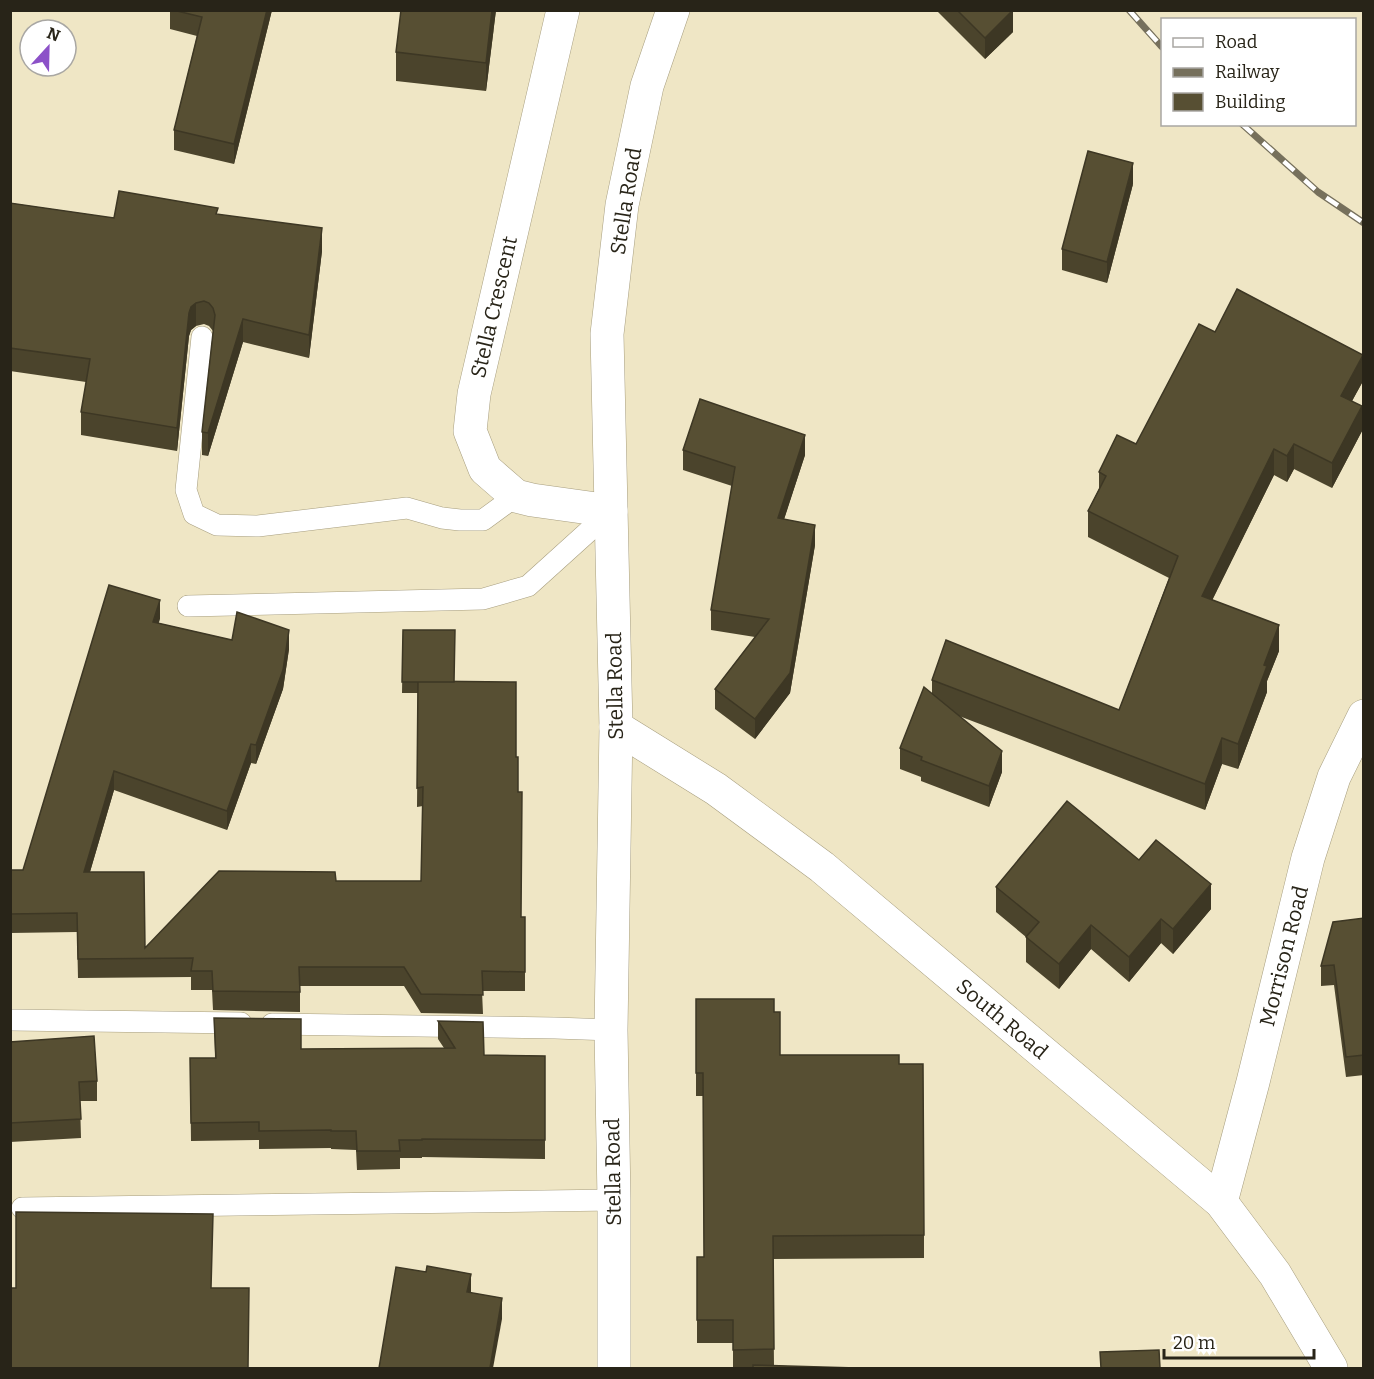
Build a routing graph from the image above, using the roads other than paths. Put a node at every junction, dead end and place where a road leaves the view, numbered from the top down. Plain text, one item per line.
1 (562, 10) edge
2 (673, 10) edge
3 (202, 338) dead end
4 (516, 496) junction
5 (611, 511) junction
6 (188, 606) dead end
7 (1364, 716) edge
8 (616, 727) junction
9 (10, 1020) edge
10 (611, 1030) junction
11 (614, 1200) junction
12 (1221, 1202) junction
13 (22, 1208) dead end
14 (614, 1368) edge
15 (1331, 1368) edge

1 - 4 street, Stella Crescent
2 - 5 street, Stella Road
3 - 4 lane
4 - 5 street, Stella Crescent
5 - 6 lane
5 - 8 street, Stella Road
7 - 12 street, Morrison Road
8 - 10 street, Stella Road
8 - 12 street, South Road
9 - 10 lane
10 - 11 street, Stella Road
11 - 13 lane
11 - 14 street, Stella Road
12 - 15 street, South Road

